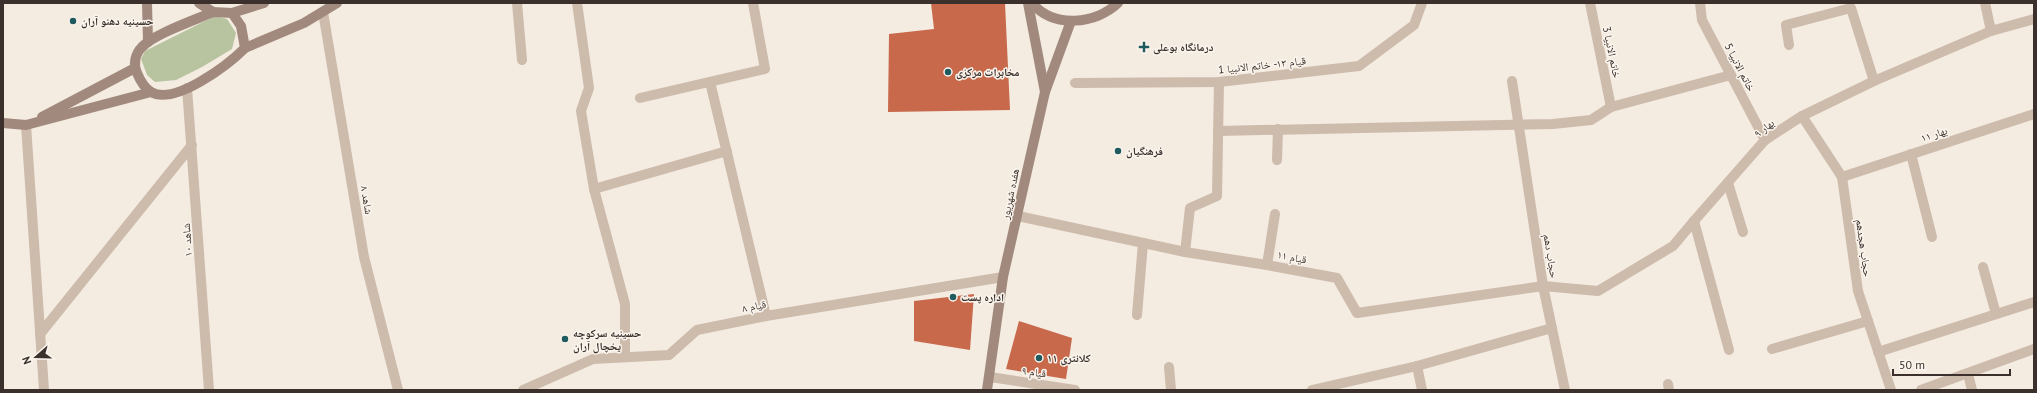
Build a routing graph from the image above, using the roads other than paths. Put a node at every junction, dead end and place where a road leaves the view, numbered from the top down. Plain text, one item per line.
1 (147, 3) edge
2 (199, 3) edge
3 (264, 3) edge
4 (337, 3) edge
5 (517, 3) edge
6 (577, 3) edge
7 (753, 3) edge
8 (1028, 3) edge
9 (1032, 3) edge
10 (1118, 3) edge
11 (1422, 3) edge
12 (1590, 3) edge
13 (1700, 3) edge
14 (1985, 3) edge
15 (213, 12) junction
16 (323, 12) junction
17 (232, 13) junction
18 (2034, 18) edge
19 (1071, 21) junction
20 (1991, 30) junction
21 (148, 42) junction
22 (1789, 45) dead end
23 (244, 48) junction
24 (522, 60) dead end
25 (135, 68) junction
26 (1731, 75) junction
27 (1512, 81) dead end
28 (1874, 81) junction
29 (710, 82) junction
30 (1219, 82) junction
31 (1075, 83) dead end
32 (188, 88) junction
33 (151, 92) junction
34 (1045, 92) junction
35 (640, 98) dead end
36 (1611, 107) junction
37 (1802, 116) junction
38 (2033, 117) edge
39 (3, 124) edge
40 (1519, 125) junction
41 (26, 126) junction
42 (1278, 129) junction
43 (1218, 131) junction
44 (1765, 140) junction
45 (192, 145) junction
46 (727, 152) junction
47 (1912, 154) junction
48 (1277, 160) dead end
49 (1842, 177) junction
50 (1728, 183) junction
51 (594, 189) junction
52 (1275, 214) dead end
53 (1018, 216) junction
54 (1694, 221) junction
55 (1743, 232) dead end
56 (1932, 237) dead end
57 (1143, 243) junction
58 (1185, 252) junction
59 (1267, 264) junction
60 (1983, 267) dead end
61 (1003, 277) junction
62 (1543, 286) junction
63 (2034, 302) edge
64 (1996, 314) junction
65 (1137, 315) dead end
66 (766, 316) junction
67 (1868, 320) junction
68 (1552, 328) junction
69 (40, 334) junction
70 (2034, 348) edge
71 (1772, 349) dead end
72 (1729, 350) dead end
73 (1878, 352) junction
74 (625, 357) junction
75 (1417, 366) junction
76 (1169, 367) dead end
77 (1968, 374) junction
78 (990, 377) junction
79 (44, 390) edge
80 (209, 390) edge
81 (398, 390) edge
82 (524, 390) edge
83 (987, 390) edge
84 (1075, 390) edge
85 (1171, 390) edge
86 (1312, 390) edge
87 (1422, 390) edge
88 (1565, 390) edge
89 (1890, 390) edge
90 (1921, 390) edge
91 (1972, 390) edge

1 - 21 street
2 - 15 street
3 - 17 street
4 - 16 street
5 - 24 street
6 - 51 street
7 - 29 street
8 - 34 street, هفده شهریور
9 - 19 street
10 - 19 street
11 - 30 street, قیام ۱۳- خاتم الانبیا 1
12 - 36 street, خاتم الانبیا 3
13 - 26 street, خاتم الانبیا 5
14 - 20 street
15 - 17 street
15 - 21 street
16 - 23 street
16 - 81 street, شاهد ۸
17 - 23 street
18 - 20 street, بهار ۹
19 - 34 street
20 - 28 street, بهار ۹
21 - 25 street
22 - 28 street
23 - 32 street
25 - 33 street
25 - 41 street
26 - 36 street
26 - 44 street, خاتم الانبیا 5
27 - 40 street, حجاب دهم
28 - 37 street, بهار ۹
29 - 35 street
29 - 46 street
30 - 31 street, قیام ۱۳- خاتم الانبیا 1
30 - 43 street
32 - 33 street
32 - 45 street, شاهد ۱۰
33 - 41 street
34 - 53 street, هفده شهریور
36 - 40 street
37 - 44 street, بهار ۹
37 - 49 street, حجاب هجدهم
38 - 47 street, بهار ۱۱
39 - 41 street
40 - 42 street
40 - 62 street, حجاب دهم
41 - 69 street
42 - 43 street
42 - 48 street
43 - 58 street
44 - 50 street, بهار ۹
45 - 69 street
45 - 80 street, شاهد ۱۰
46 - 51 street
46 - 66 street
47 - 49 street, بهار ۱۱
47 - 56 street
49 - 67 street, حجاب هجدهم
50 - 54 street, بهار ۹
50 - 55 street
51 - 74 street
52 - 59 street
53 - 57 street, قیام ۱۱
53 - 61 street, هفده شهریور
54 - 62 street, بهار ۹
54 - 72 street
57 - 58 street, قیام ۱۱
57 - 65 street
58 - 59 street, قیام ۱۱
59 - 62 street, قیام ۱۱
60 - 64 street
61 - 66 street, قیام ۸
61 - 78 street, هفده شهریور
62 - 68 street, حجاب دهم
63 - 64 street
64 - 73 street
66 - 74 street, قیام ۸
67 - 71 street
67 - 73 street, حجاب هجدهم
68 - 75 street
68 - 88 street, حجاب دهم
69 - 79 street
70 - 77 street
73 - 89 street, حجاب هجدهم
74 - 82 street, قیام ۸
75 - 86 street
75 - 87 street
76 - 85 street
77 - 90 street
77 - 91 street
78 - 83 street, هفده شهریور
78 - 84 street, قیام ۹

